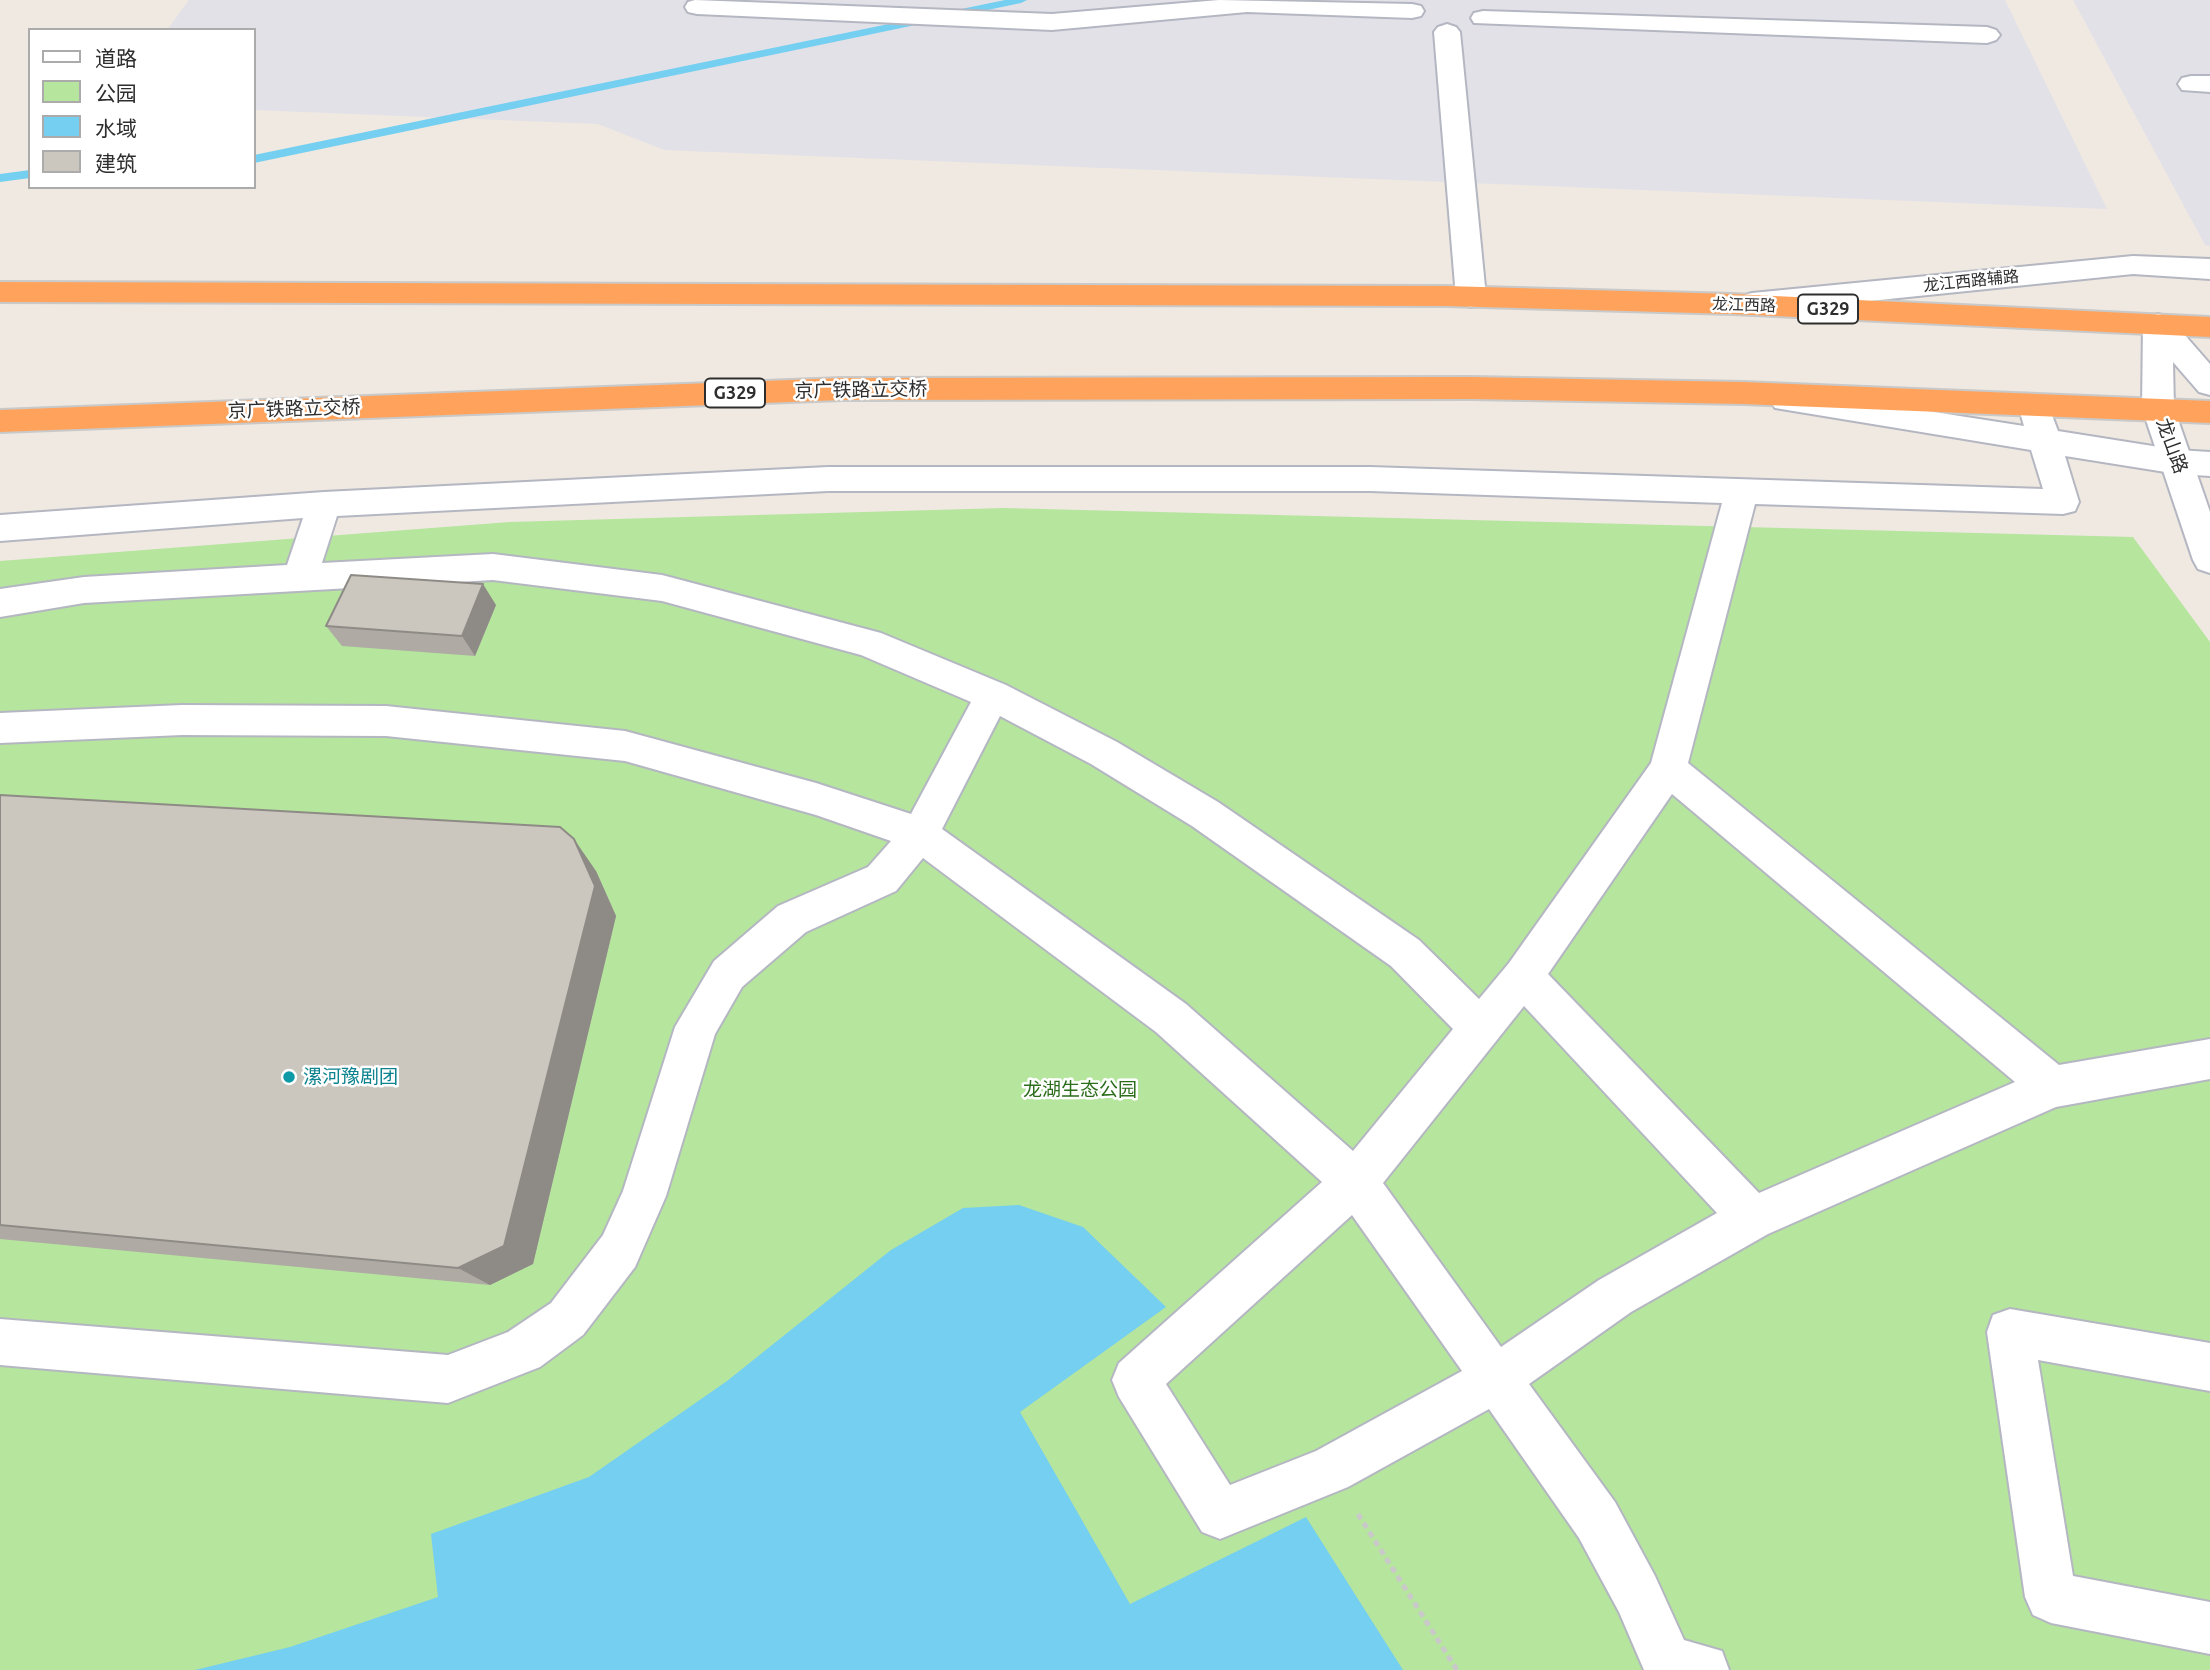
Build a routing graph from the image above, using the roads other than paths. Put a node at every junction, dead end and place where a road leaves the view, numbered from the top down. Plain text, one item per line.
1 (1414, 6) edge
2 (698, 7) dead end
3 (1477, 9) edge
4 (1447, 32) junction
5 (1987, 35) dead end
6 (2210, 269) edge
7 (0, 292) edge
8 (1459, 297) junction
9 (1733, 304) junction
10 (2158, 324) junction
11 (2210, 327) edge
12 (2210, 384) edge
13 (1743, 393) junction
14 (2034, 405) junction
15 (2158, 408) junction
16 (2210, 412) edge
17 (0, 421) edge
18 (2045, 441) junction
19 (2178, 462) junction
20 (2210, 464) edge
21 (1741, 493) junction
22 (324, 504) junction
23 (0, 527) edge
24 (2210, 560) edge
25 (300, 578) junction
26 (0, 603) edge
27 (993, 695) junction
28 (0, 728) edge
29 (1668, 768) junction
30 (920, 834) junction
31 (1523, 976) junction
32 (1480, 1028) junction
33 (2210, 1059) edge
34 (2053, 1087) junction
35 (1355, 1182) junction
36 (1752, 1218) junction
37 (0, 1342) edge
38 (2210, 1367) edge
39 (1497, 1378) junction
40 (2210, 1628) edge
41 (1681, 1667) edge

1 - 2 street
1 - 4 street
3 - 4 street
3 - 5 street
4 - 8 street
6 - 9 street, 龙江西路辅路
7 - 8 highway, G329
8 - 9 highway, 龙江西路 / G329
9 - 10 highway, 龙江西路 / G329
10 - 11 highway, 龙江西路 / G329
10 - 12 street
10 - 15 street, 龙山路
13 - 14 highway, G329
13 - 17 highway, 京广铁路立交桥 / G329
13 - 18 street
14 - 15 highway, G329
14 - 18 street
15 - 16 highway, G329
15 - 19 street, 龙山路
18 - 19 street
18 - 21 street
19 - 20 street
19 - 24 street, 龙山路
21 - 22 street
21 - 29 street
22 - 23 street
22 - 25 street
25 - 26 street
25 - 27 street
27 - 30 street
27 - 32 street
28 - 30 street
29 - 31 street
29 - 34 street
30 - 35 street
30 - 37 street
31 - 32 street
31 - 36 street
32 - 35 street
33 - 34 street
34 - 36 street
35 - 39 street
35 - 39 street
36 - 39 street
38 - 40 street
39 - 41 street

